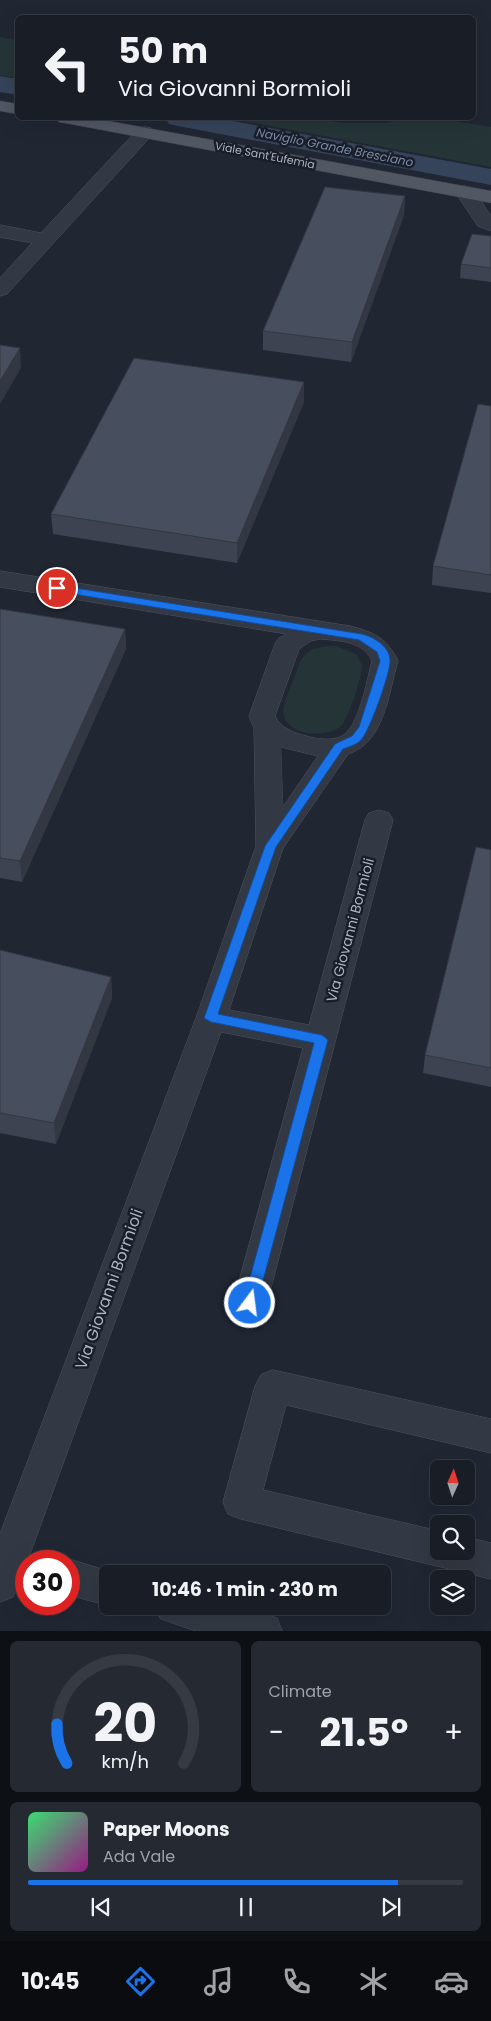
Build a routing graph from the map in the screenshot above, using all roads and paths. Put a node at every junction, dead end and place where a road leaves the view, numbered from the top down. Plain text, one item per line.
1 (0, 106) edge
2 (15, 108) edge
3 (76, 120) edge
4 (145, 132) junction
5 (465, 192) junction
6 (491, 197) edge
7 (491, 226) edge
8 (0, 231) edge
9 (45, 240) junction
10 (0, 290) edge
11 (0, 579) edge
12 (248, 620) junction
13 (321, 631) junction
14 (288, 644) junction
15 (267, 728) junction
16 (339, 746) junction
17 (379, 820) dead end
18 (270, 846) junction
19 (211, 1018) junction
20 (322, 1040) junction
21 (250, 1303) dead end
22 (491, 1436) edge
23 (430, 1547) edge
24 (475, 1557) edge
25 (491, 1561) edge
26 (9, 1567) edge
27 (80, 1580) edge
28 (99, 1585) edge
29 (206, 1615) edge
30 (263, 1631) edge

1 - 2 main road
3 - 4 main road, Viale Sant'Eufemia
4 - 5 main road, Viale Sant'Eufemia
4 - 9 street
5 - 6 main road, Viale Sant'Eufemia
5 - 7 street
8 - 9 street
9 - 10 street
11 - 12 street, Via Giovanni Bormioli
12 - 13 street, Via Giovanni Bormioli
12 - 14 street, Via Giovanni Bormioli
13 - 14 street, Via Giovanni Bormioli
13 - 16 street, Via Giovanni Bormioli
14 - 15 street, Via Giovanni Bormioli
15 - 16 street, Via Giovanni Bormioli
15 - 18 street, Via Giovanni Bormioli
16 - 18 street, Via Giovanni Bormioli
17 - 20 street, Via Giovanni Bormioli
18 - 19 street, Via Giovanni Bormioli
19 - 20 street
19 - 26 street, Via Giovanni Bormioli
20 - 21 street, Via Giovanni Bormioli
22 - 23 street
24 - 25 street
27 - 28 street
29 - 30 street

